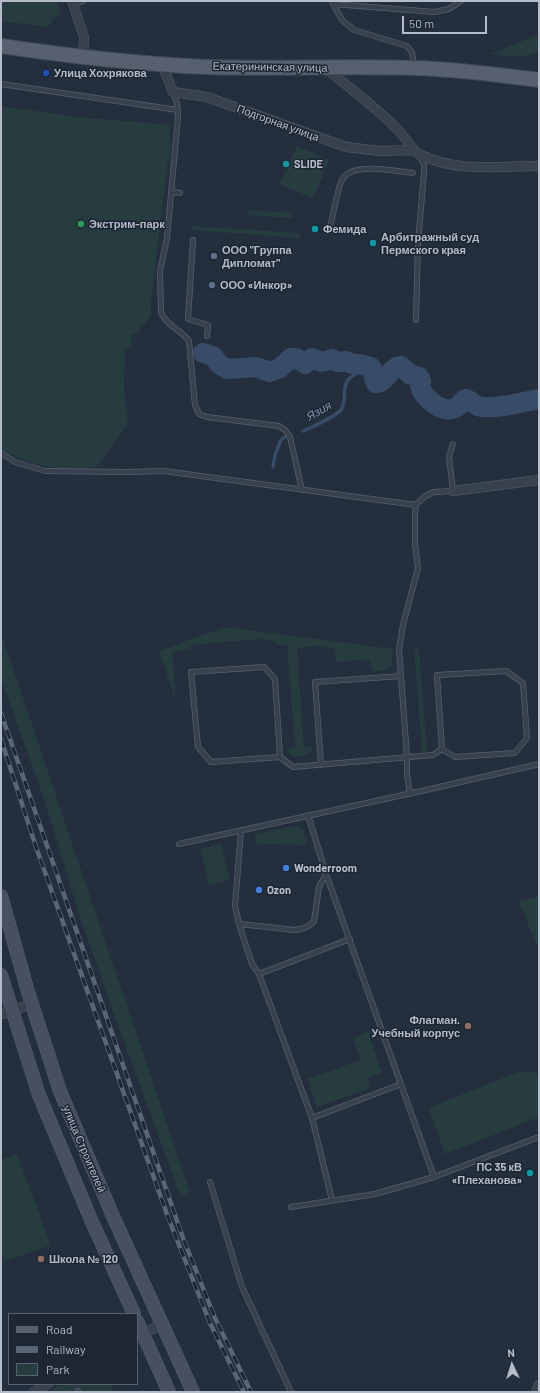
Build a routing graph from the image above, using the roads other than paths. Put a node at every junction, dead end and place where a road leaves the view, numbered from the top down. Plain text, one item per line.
1 (83, 1) edge
2 (461, 1) edge
3 (332, 2) edge
4 (72, 3) edge
5 (1, 46) edge
6 (83, 57) junction
7 (162, 64) junction
8 (326, 68) junction
9 (414, 68) junction
10 (539, 80) edge
11 (1, 84) edge
12 (173, 92) junction
13 (178, 110) junction
14 (414, 150) junction
15 (539, 166) edge
16 (413, 173) dead end
17 (171, 192) junction
18 (180, 193) dead end
19 (331, 223) dead end
20 (193, 240) dead end
21 (416, 320) dead end
22 (207, 336) dead end
23 (453, 444) dead end
24 (1, 453) edge
25 (539, 480) edge
26 (302, 490) junction
27 (453, 490) junction
28 (416, 505) junction
29 (401, 676) junction
30 (442, 749) junction
31 (280, 757) junction
32 (407, 757) junction
33 (539, 764) edge
34 (322, 765) junction
35 (410, 794) junction
36 (308, 815) junction
37 (241, 830) junction
38 (179, 844) dead end
39 (326, 874) junction
40 (1, 896) edge
41 (239, 924) junction
42 (350, 939) junction
43 (259, 974) junction
44 (1, 976) edge
45 (32, 1004) junction
46 (6, 1013) edge
47 (401, 1084) junction
48 (312, 1118) junction
49 (539, 1137) edge
50 (434, 1177) junction
51 (210, 1182) dead end
52 (332, 1200) junction
53 (291, 1207) dead end
54 (134, 1313) edge
55 (162, 1324) junction
56 (140, 1335) edge
57 (46, 1385) edge
58 (539, 1386) edge
59 (34, 1392) edge
60 (169, 1392) edge
61 (193, 1392) edge
62 (291, 1392) edge
63 (536, 1392) edge

1 - 4 lane
2 - 3 lane
3 - 9 lane
4 - 6 street
5 - 6 main road, Екатерининская улица
6 - 7 main road, Екатерининская улица
7 - 8 main road, Екатерининская улица
7 - 12 street
8 - 9 main road, Екатерининская улица
8 - 14 street, Подгорная улица
9 - 10 main road, Екатерининская улица
11 - 13 lane
12 - 13 lane
12 - 14 street, Подгорная улица
13 - 17 lane
14 - 15 street, Подгорная улица
14 - 21 lane
16 - 19 lane
17 - 18 lane
17 - 26 lane
20 - 22 lane
23 - 27 lane
24 - 26 lane
25 - 27 street
26 - 28 lane
27 - 28 lane
28 - 29 lane
29 - 32 lane
29 - 34 lane
30 - 30 lane
30 - 32 lane
31 - 31 lane
31 - 34 lane
32 - 34 lane
32 - 35 lane
33 - 35 lane
35 - 36 lane
36 - 37 lane
36 - 39 lane
37 - 38 lane
37 - 41 lane
39 - 41 lane
39 - 42 lane
40 - 45 main road, улица Строителей
41 - 43 lane
42 - 43 lane
42 - 47 lane
43 - 48 lane
44 - 46 main road, улица Строителей
45 - 46 street
45 - 55 main road, улица Строителей
46 - 54 main road, улица Строителей
47 - 48 lane
47 - 50 lane
48 - 52 lane
49 - 50 lane
50 - 52 lane
51 - 62 lane
52 - 53 lane
55 - 56 street
55 - 61 main road, улица Строителей
56 - 60 main road
57 - 59 street
58 - 63 street

